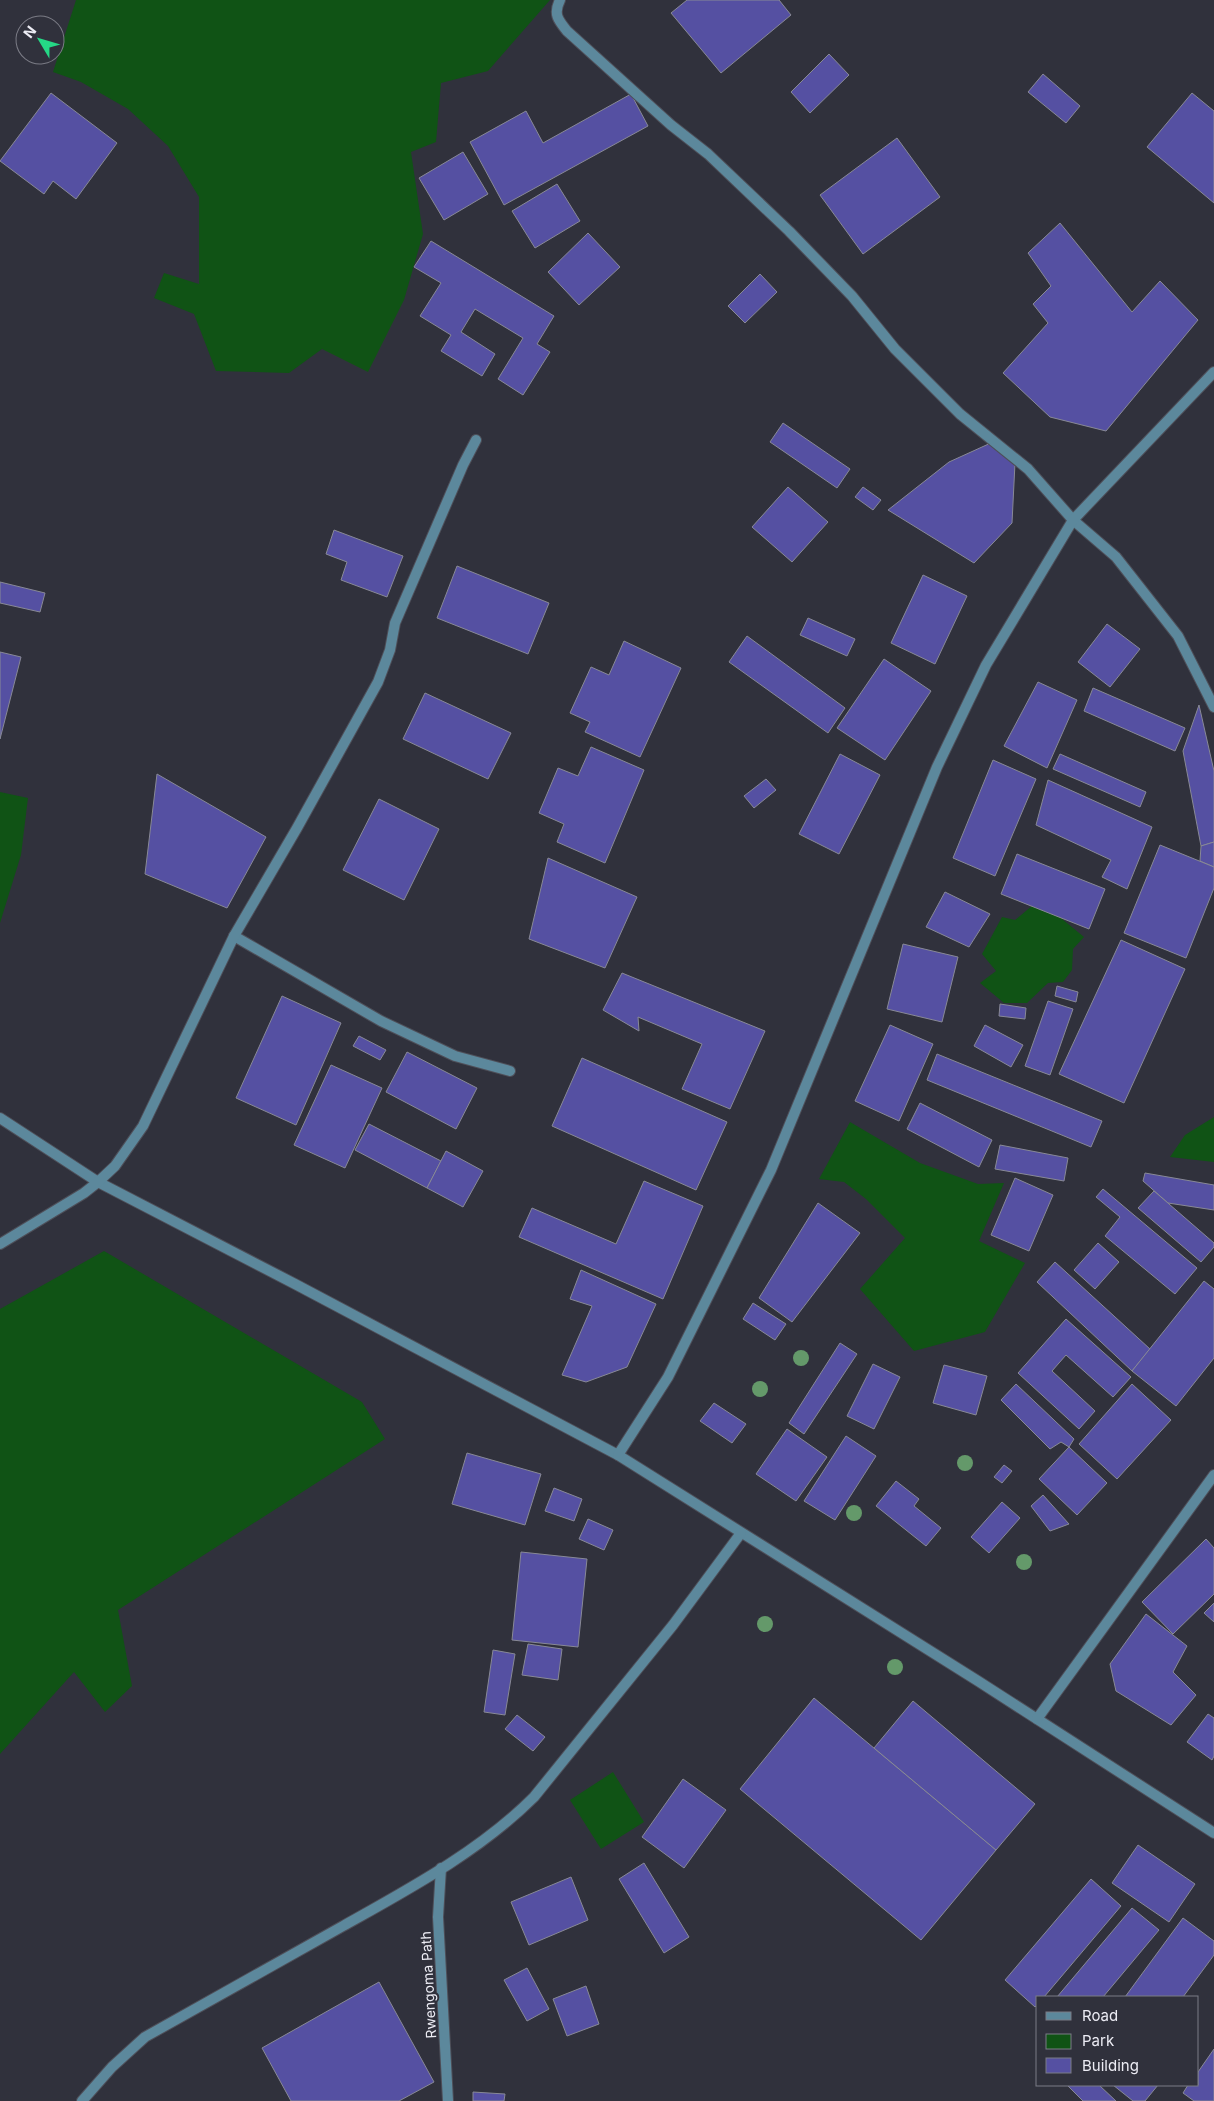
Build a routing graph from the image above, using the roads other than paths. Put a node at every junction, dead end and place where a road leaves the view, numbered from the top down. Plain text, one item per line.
1 (560, 0) edge
2 (1214, 372) edge
3 (476, 440) dead end
4 (1074, 520) junction
5 (1214, 707) edge
6 (234, 936) junction
7 (510, 1071) dead end
8 (0, 1118) edge
9 (98, 1182) junction
10 (0, 1244) edge
11 (618, 1455) junction
12 (1214, 1474) edge
13 (742, 1533) junction
14 (1036, 1720) junction
15 (1214, 1833) edge
16 (441, 1868) junction
17 (82, 2101) edge
18 (448, 2101) edge

1 - 4 street
2 - 4 street
3 - 6 street
4 - 5 street
4 - 11 street
6 - 7 street
6 - 9 street
8 - 9 street
9 - 10 street
9 - 11 street
11 - 13 street
12 - 14 street
13 - 14 street
13 - 16 street
14 - 15 street
16 - 17 street
16 - 18 street, Rwengoma Path

